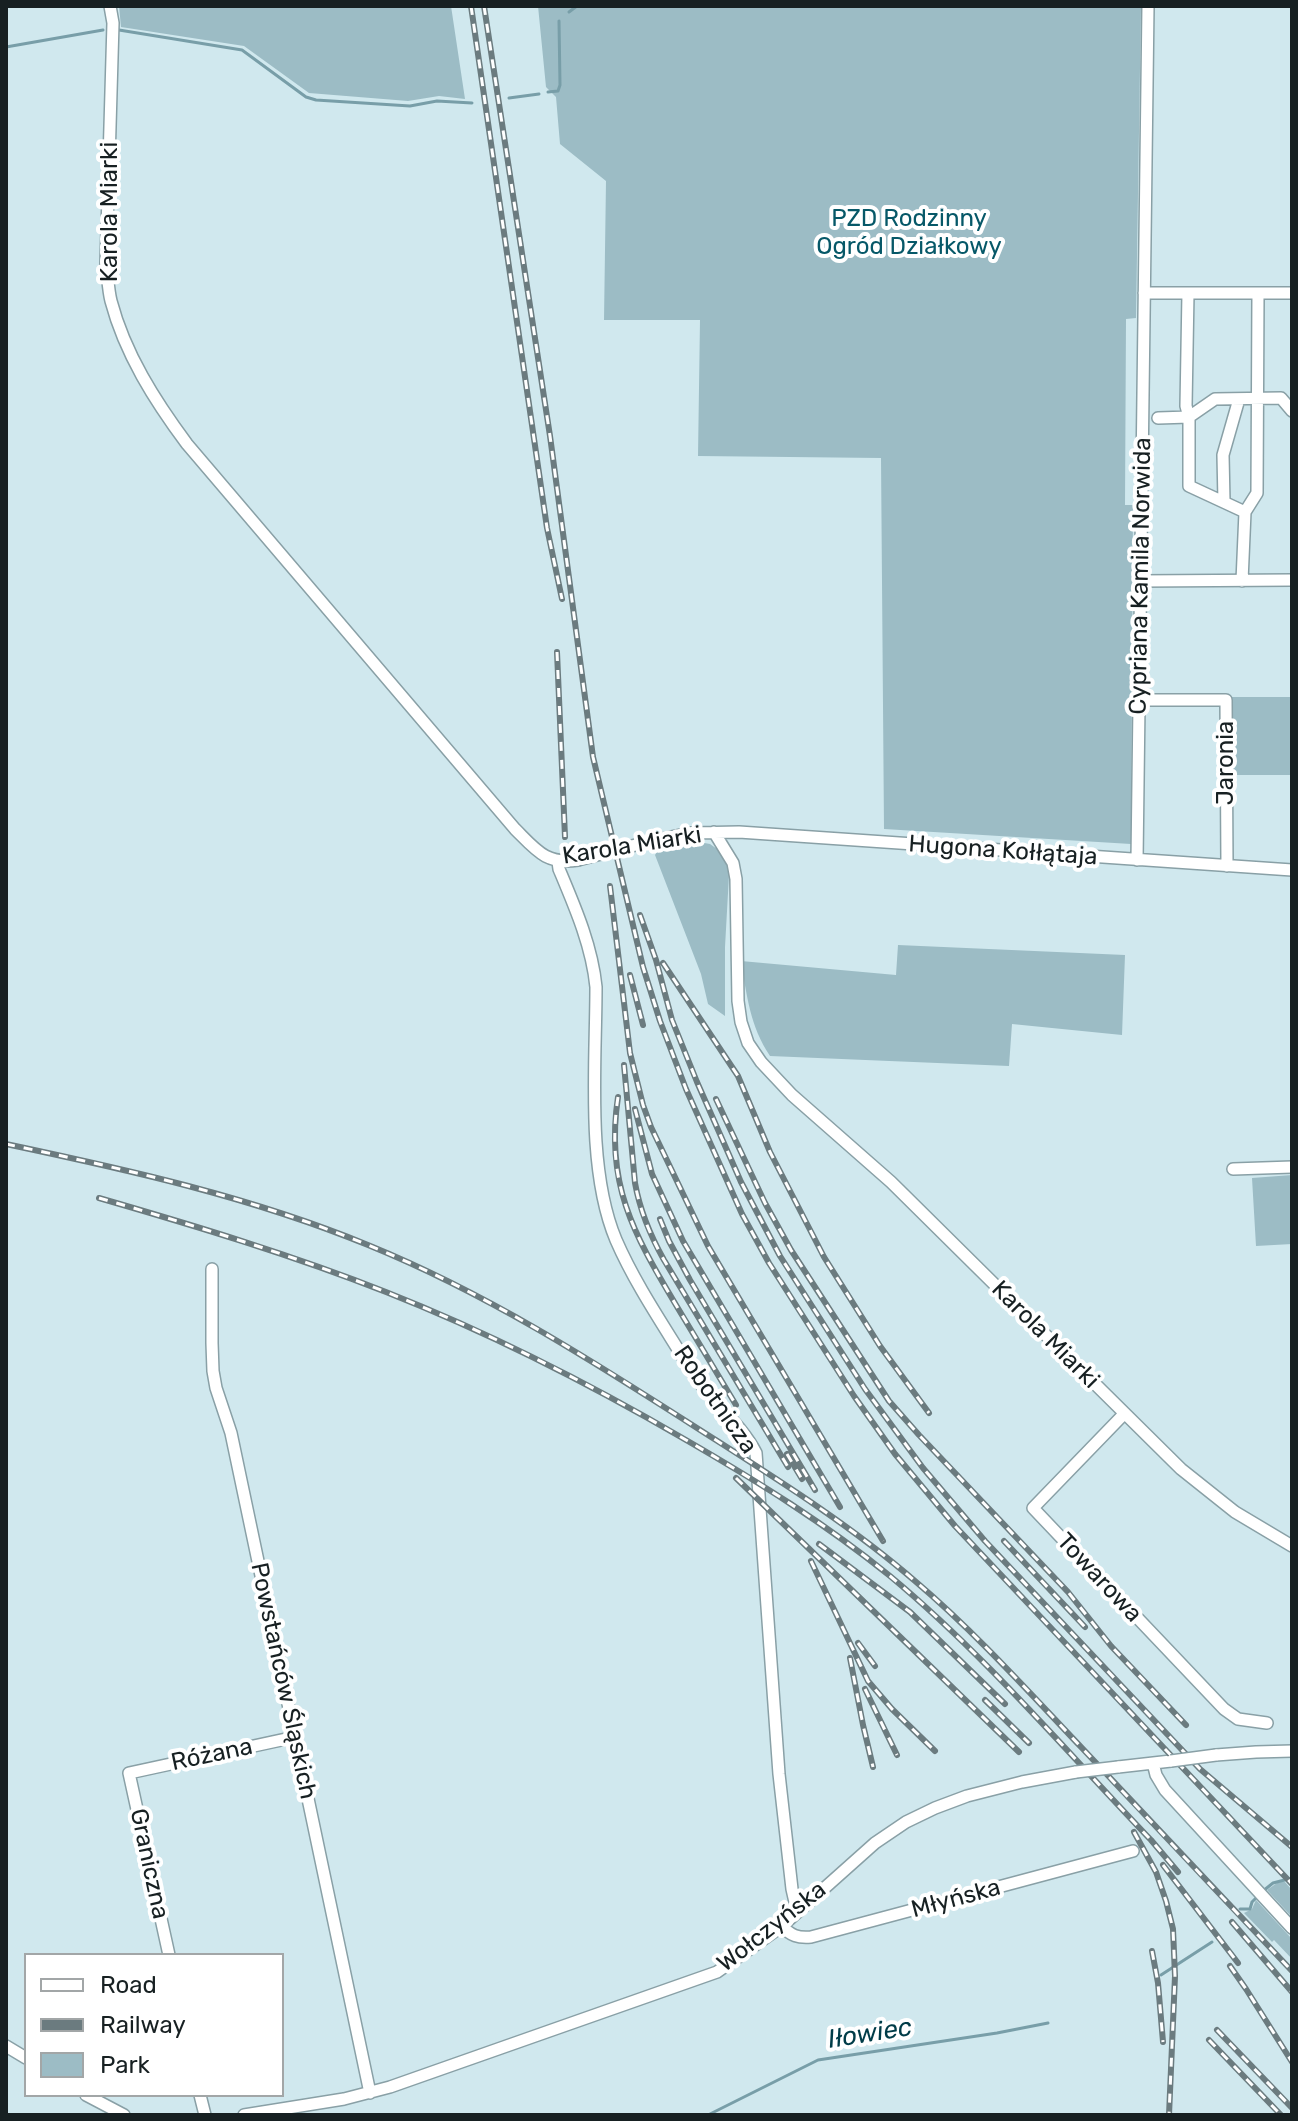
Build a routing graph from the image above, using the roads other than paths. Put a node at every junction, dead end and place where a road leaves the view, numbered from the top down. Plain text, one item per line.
1 (110, 6) edge
2 (1148, 6) edge
3 (1144, 293) junction
4 (1188, 293) junction
5 (1258, 293) junction
6 (1292, 293) edge
7 (1239, 399) junction
8 (1257, 399) junction
9 (1292, 411) edge
10 (1189, 417) junction
11 (1158, 418) dead end
12 (1224, 502) junction
13 (1245, 512) junction
14 (1292, 580) edge
15 (1140, 581) junction
16 (1242, 581) junction
17 (1139, 700) junction
18 (714, 832) junction
19 (1137, 860) junction
20 (558, 862) junction
21 (1227, 866) junction
22 (1292, 870) edge
23 (1292, 1167) edge
24 (1233, 1169) dead end
25 (212, 1269) dead end
26 (1124, 1414) junction
27 (1292, 1546) edge
28 (1267, 1723) dead end
29 (295, 1737) junction
30 (1292, 1751) edge
31 (1153, 1763) junction
32 (129, 1773) joint
33 (1133, 1851) dead end
34 (797, 1911) junction
35 (782, 1926) junction
36 (1292, 1928) edge
37 (169, 1953) edge
38 (6, 2046) edge
39 (24, 2057) edge
40 (370, 2093) junction
41 (90, 2097) edge
42 (124, 2115) edge
43 (244, 2115) edge

1 - 20 street, Karola Miarki
2 - 3 street, Cypriana Kamila Norwida
3 - 4 street
3 - 15 street, Cypriana Kamila Norwida
4 - 5 street
4 - 10 street
5 - 6 street
5 - 8 street
7 - 8 street
7 - 10 street
7 - 12 street
8 - 9 street
8 - 13 street
10 - 11 street
10 - 12 street
12 - 13 street
13 - 16 street
14 - 16 street
15 - 16 street
15 - 17 street, Cypriana Kamila Norwida
17 - 19 street, Cypriana Kamila Norwida
17 - 21 street, Jaronia
18 - 19 street, Hugona Kołłątaja
18 - 20 street, Karola Miarki, bridge
18 - 26 street, Karola Miarki
19 - 21 street, Hugona Kołłątaja
20 - 34 street, Robotnicza
21 - 22 street, Hugona Kołłątaja
23 - 24 street
25 - 29 street, Powstańców Śląskich
26 - 27 street, Karola Miarki
26 - 28 street, Towarowa
29 - 32 street, Różana
29 - 40 street, Powstańców Śląskich
30 - 31 street, Wołczyńska, bridge
31 - 34 street, Wołczyńska, bridge
31 - 36 street
32 - 37 street, Graniczna
33 - 35 street, Młyńska
34 - 35 street, Wołczyńska
35 - 40 street, Wołczyńska
38 - 39 street
40 - 43 street, Wołczyńska
41 - 42 street

